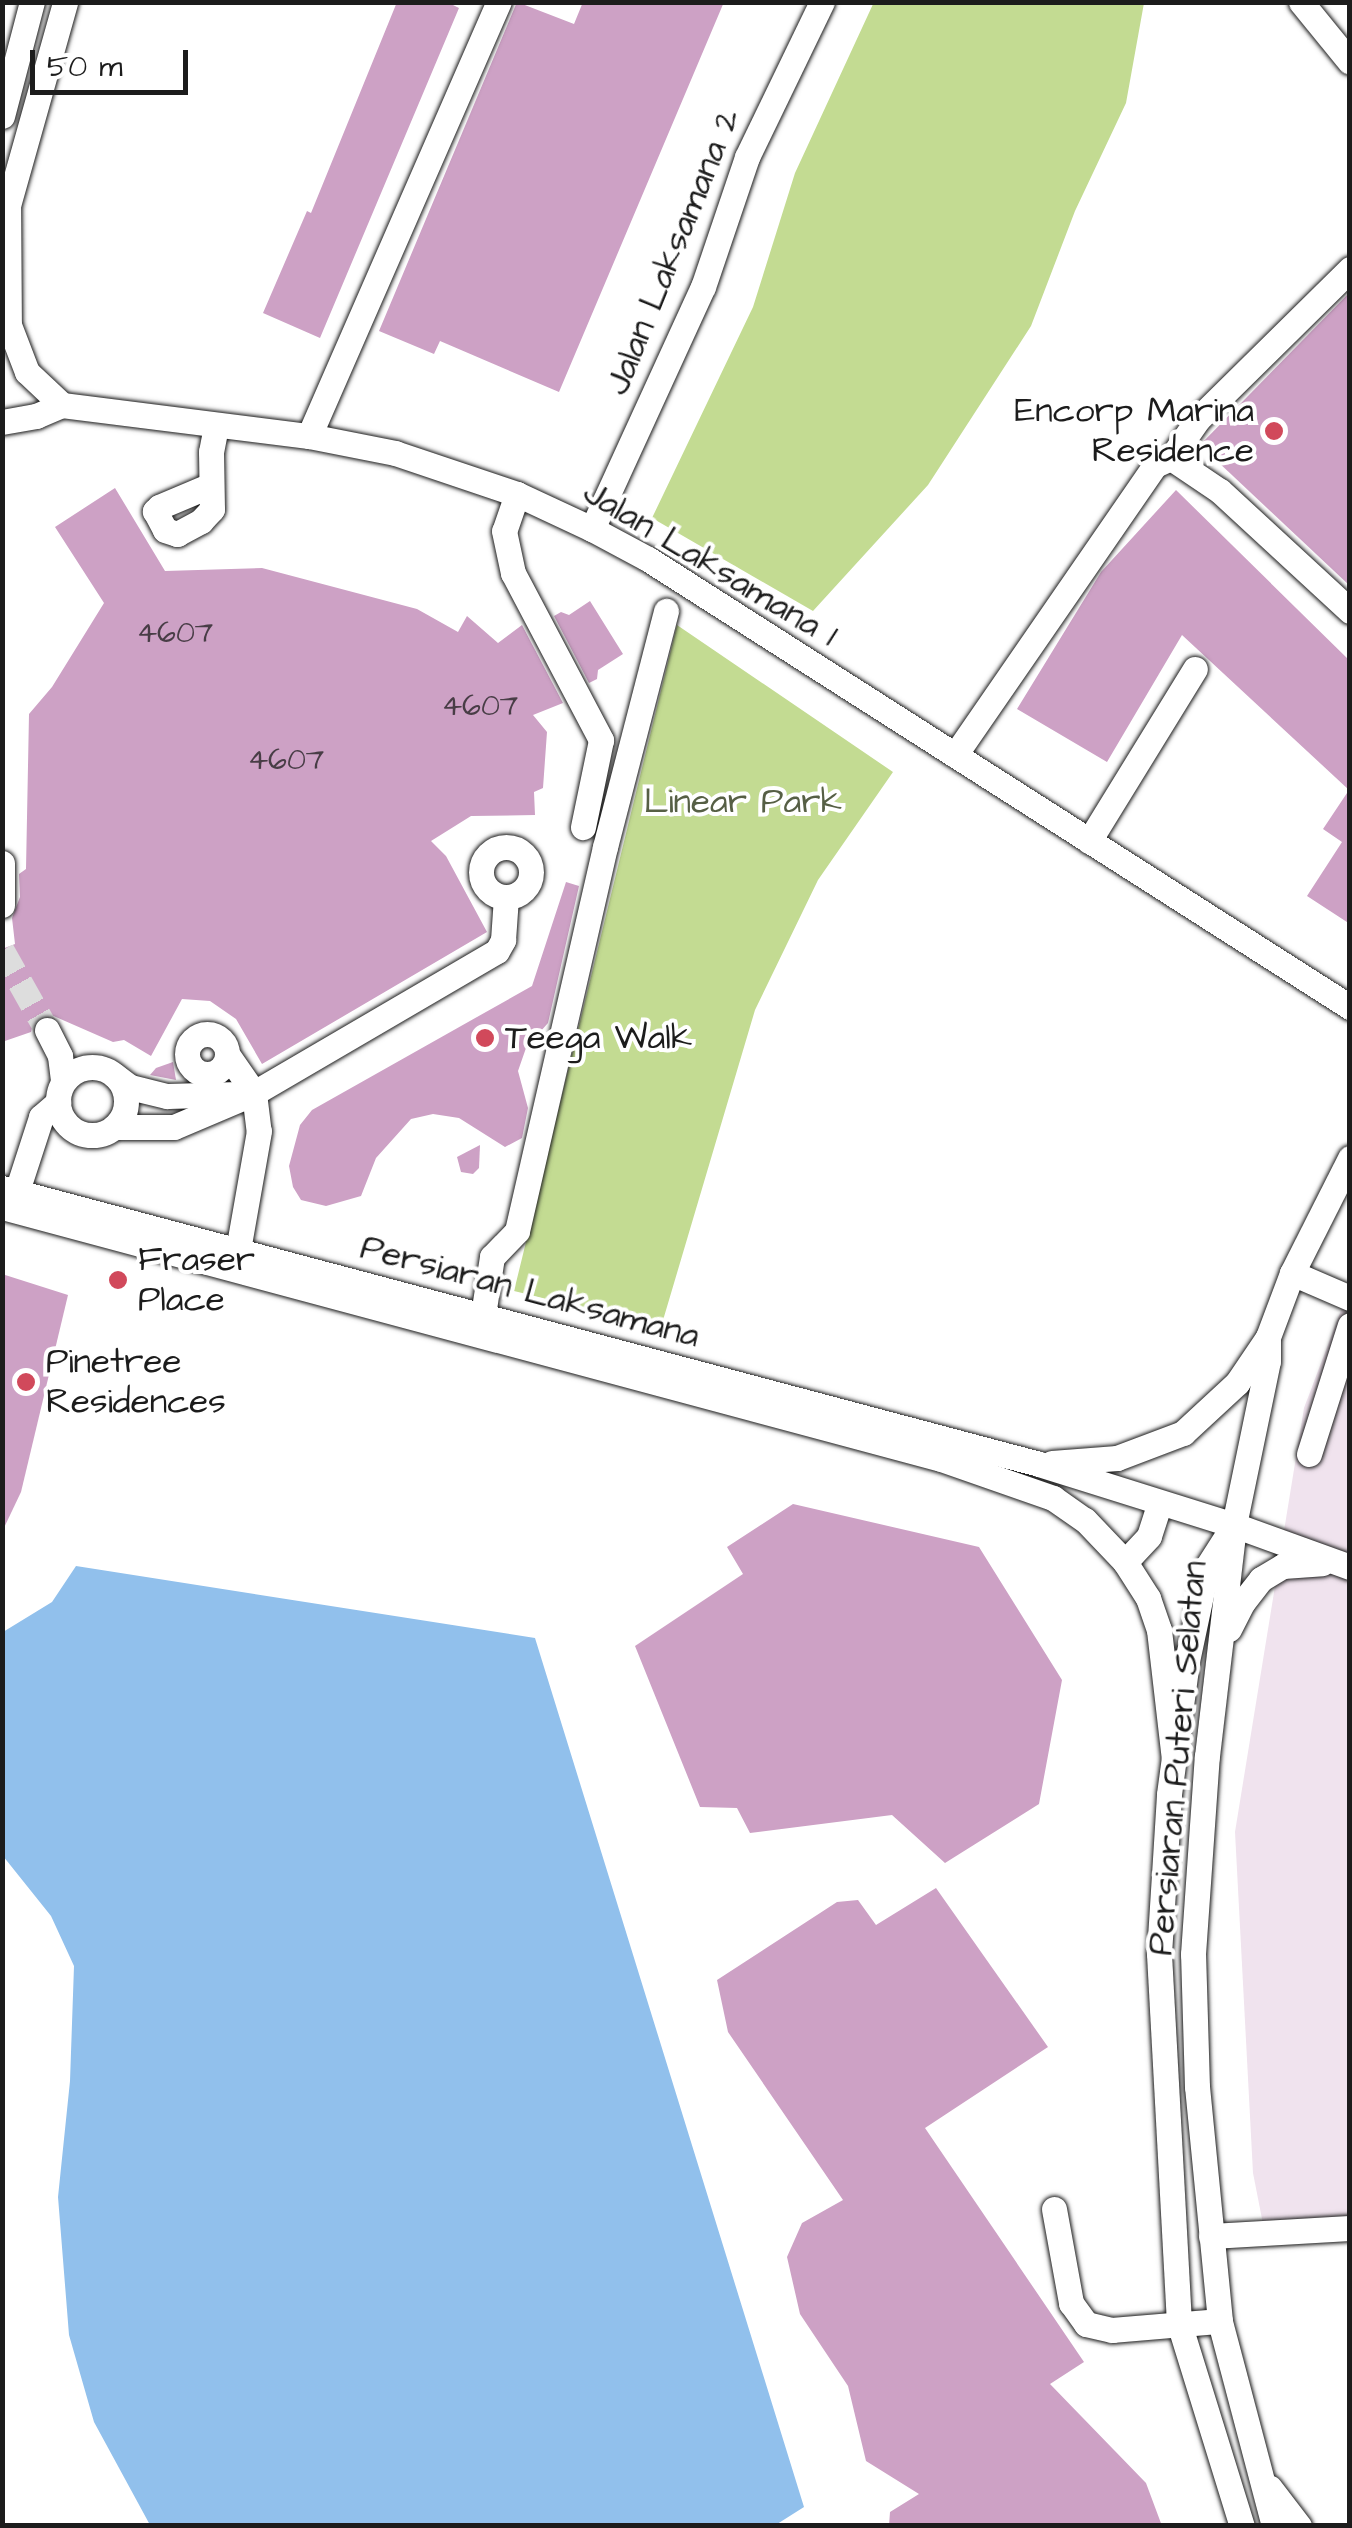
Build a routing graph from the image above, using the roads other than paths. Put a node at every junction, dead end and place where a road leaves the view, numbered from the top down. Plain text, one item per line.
1 (32, 2) edge
2 (66, 2) edge
3 (499, 2) edge
4 (822, 2) edge
5 (1301, 2) edge
6 (1350, 62) edge
7 (2, 116) edge
8 (8, 193) junction
9 (2, 265) edge
10 (1350, 269) edge
11 (62, 405) junction
12 (2, 422) edge
13 (216, 426) junction
14 (309, 436) junction
15 (1172, 458) junction
16 (210, 485) dead end
17 (516, 494) junction
18 (592, 529) junction
19 (666, 611) dead end
20 (1350, 612) edge
21 (1195, 669) dead end
22 (955, 755) junction
23 (583, 827) dead end
24 (1088, 841) junction
25 (2, 863) edge
26 (506, 897) dead end
27 (2, 905) edge
28 (1350, 1007) edge
29 (47, 1030) tunnel mouth
30 (109, 1072) junction
31 (60, 1091) junction
32 (254, 1093) junction
33 (167, 1096) junction
34 (114, 1126) junction
35 (1350, 1158) edge
36 (8, 1199) edge
37 (238, 1250) junction
38 (1292, 1273) junction
39 (1350, 1298) edge
40 (482, 1316) junction
41 (1350, 1325) edge
42 (1268, 1337) junction
43 (1310, 1454) dead end
44 (1039, 1464) junction
45 (1160, 1503) junction
46 (1234, 1525) junction
47 (1125, 1562) junction
48 (1343, 1565) edge
49 (1224, 1642) junction
50 (1174, 1760) junction
51 (1054, 2209) dead end
52 (1350, 2228) edge
53 (1211, 2236) junction
54 (1220, 2321) junction
55 (1180, 2323) junction
56 (1249, 2438) junction
57 (1242, 2526) edge
58 (1274, 2526) edge
59 (1299, 2526) edge

1 - 7 street
2 - 8 street
3 - 14 street
4 - 18 street, Jalan Laksamana 2
5 - 6 street
8 - 9 street
8 - 11 street
10 - 15 street
11 - 12 street
11 - 13 street, Jalan Laksamana 1
13 - 14 street, Jalan Laksamana 1
13 - 16 street
14 - 17 street, Jalan Laksamana 1
15 - 20 street
15 - 22 street
17 - 18 street, Jalan Laksamana 1
17 - 23 street
18 - 22 street, Jalan Laksamana 1
19 - 40 street
21 - 24 street
22 - 24 street, Jalan Laksamana 1
24 - 28 street, Jalan Laksamana 1
25 - 27 street
26 - 32 street
29 - 31 street
30 - 31 street
30 - 33 street
30 - 34 street
31 - 34 street
31 - 36 street
32 - 33 street
32 - 33 street
32 - 34 street
32 - 37 street
35 - 38 street, Persiaran Puteri Selatan
36 - 37 street, Persiaran Laksamana
36 - 47 street
37 - 40 street, Persiaran Laksamana
38 - 39 street
38 - 42 street, Persiaran Puteri Selatan
40 - 44 street, Persiaran Laksamana
41 - 43 street
42 - 44 street
42 - 46 street, Persiaran Puteri Selatan
44 - 45 street, Persiaran Laksamana
45 - 46 street, Persiaran Laksamana
45 - 47 street
46 - 48 street, Persiaran Laksamana
46 - 49 street, Persiaran Puteri Selatan
46 - 50 street, Persiaran Puteri Selatan
47 - 50 street
48 - 49 street
49 - 53 street, Persiaran Puteri Selatan
50 - 55 street, Persiaran Puteri Selatan
51 - 55 street
52 - 53 street
53 - 54 street, Persiaran Puteri Selatan
54 - 55 street
54 - 56 street, Persiaran Puteri Selatan
55 - 57 street, Persiaran Puteri Selatan
56 - 58 street
56 - 59 street

